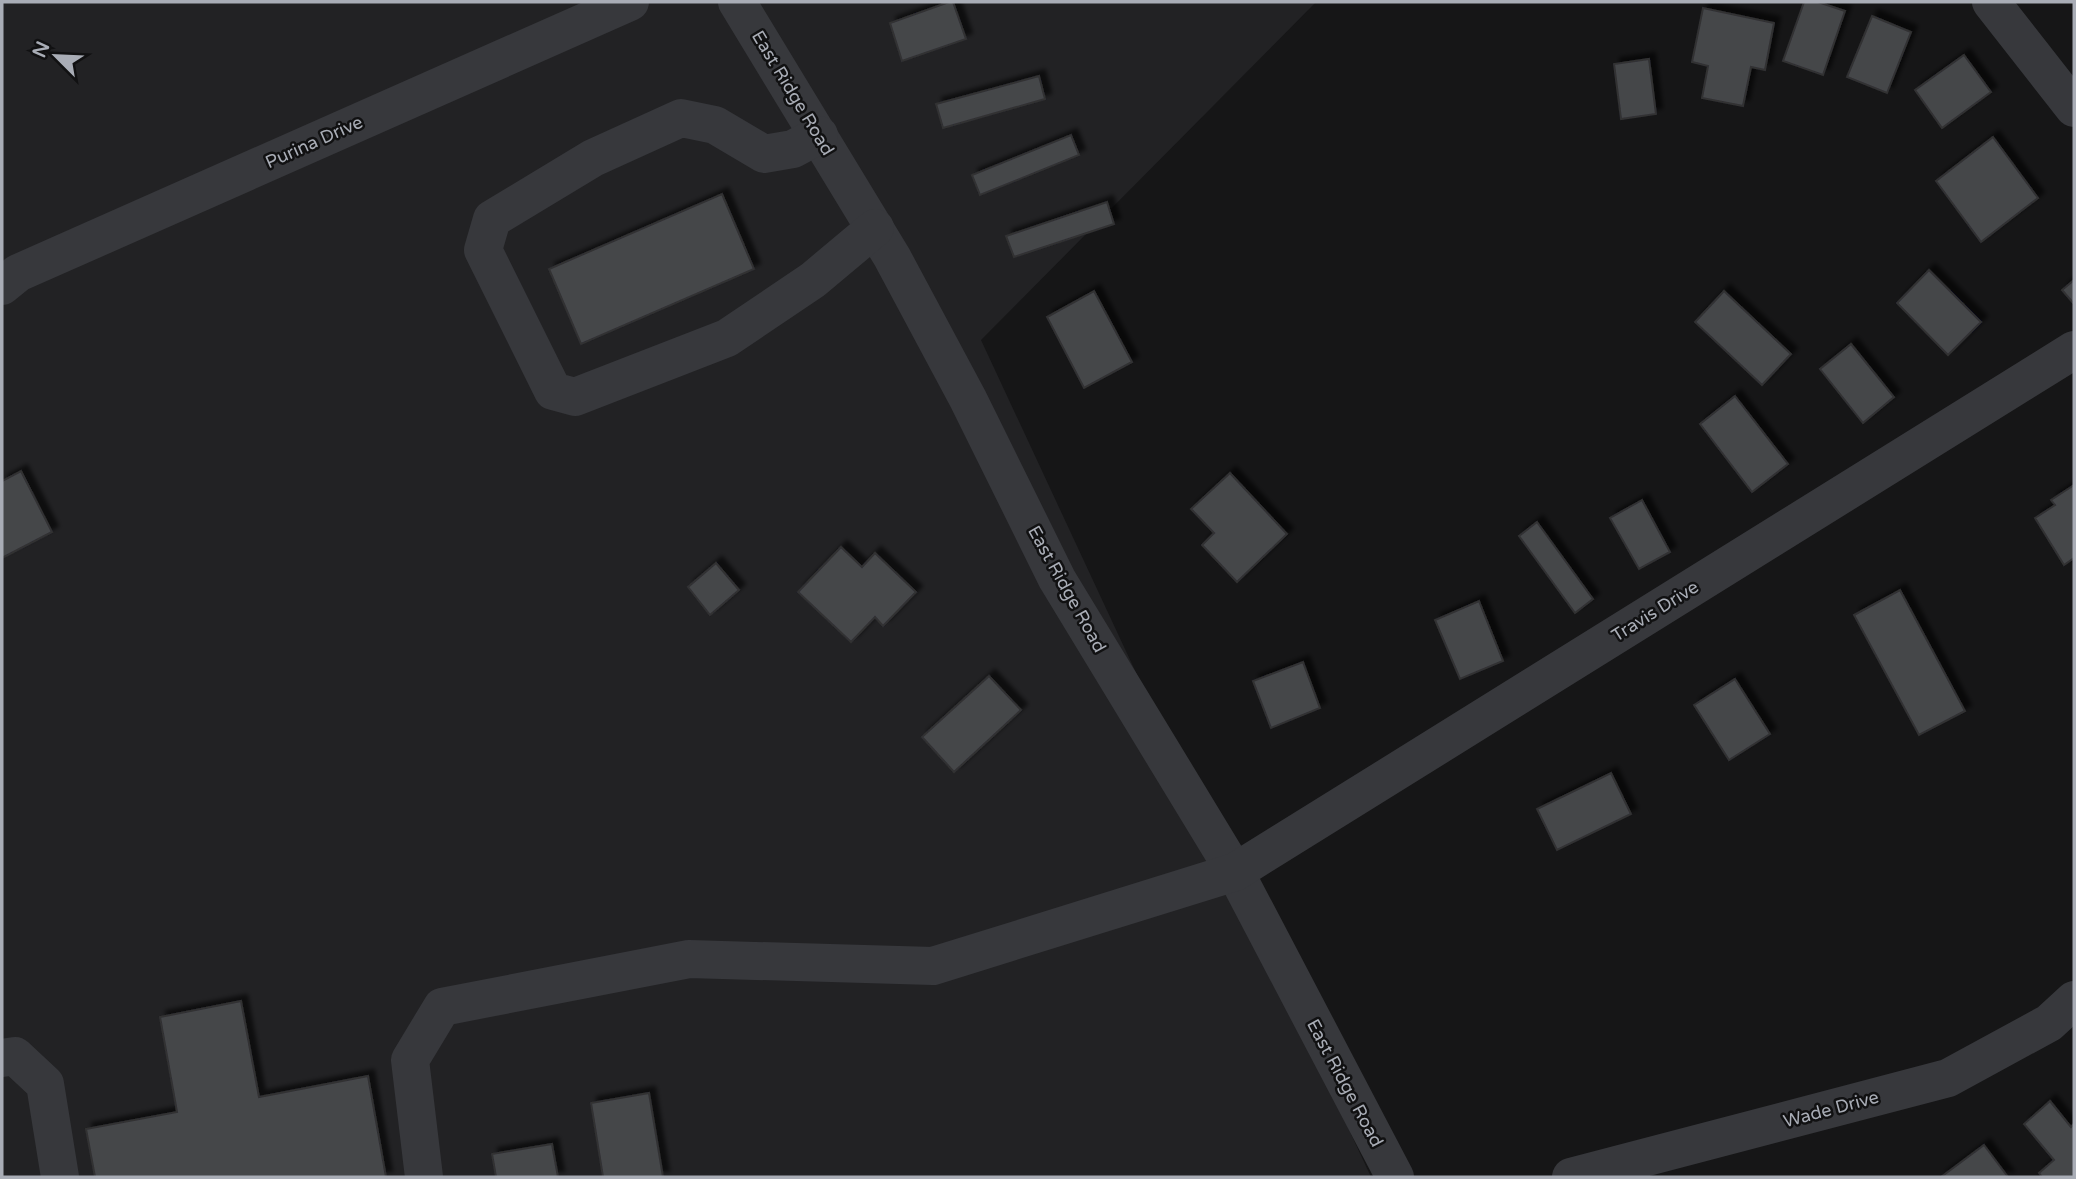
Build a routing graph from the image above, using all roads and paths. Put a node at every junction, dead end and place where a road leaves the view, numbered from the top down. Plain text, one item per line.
1 (630, 2) edge
2 (737, 2) edge
3 (1991, 2) edge
4 (2074, 108) edge
5 (819, 135) junction
6 (875, 228) junction
7 (2, 286) edge
8 (2074, 350) edge
9 (1235, 872) junction
10 (2074, 1000) edge
11 (2, 1058) edge
12 (60, 1177) edge
13 (424, 1177) edge
14 (1395, 1177) edge
15 (1571, 1177) edge

1 - 7 street, Purina Drive
2 - 5 street, East Ridge Road
3 - 4 street
5 - 6 street, East Ridge Road
5 - 6 street
6 - 9 street, East Ridge Road
8 - 9 street, Travis Drive
9 - 13 street, Travis Drive
9 - 14 street, East Ridge Road
10 - 15 street, Wade Drive
11 - 12 street

